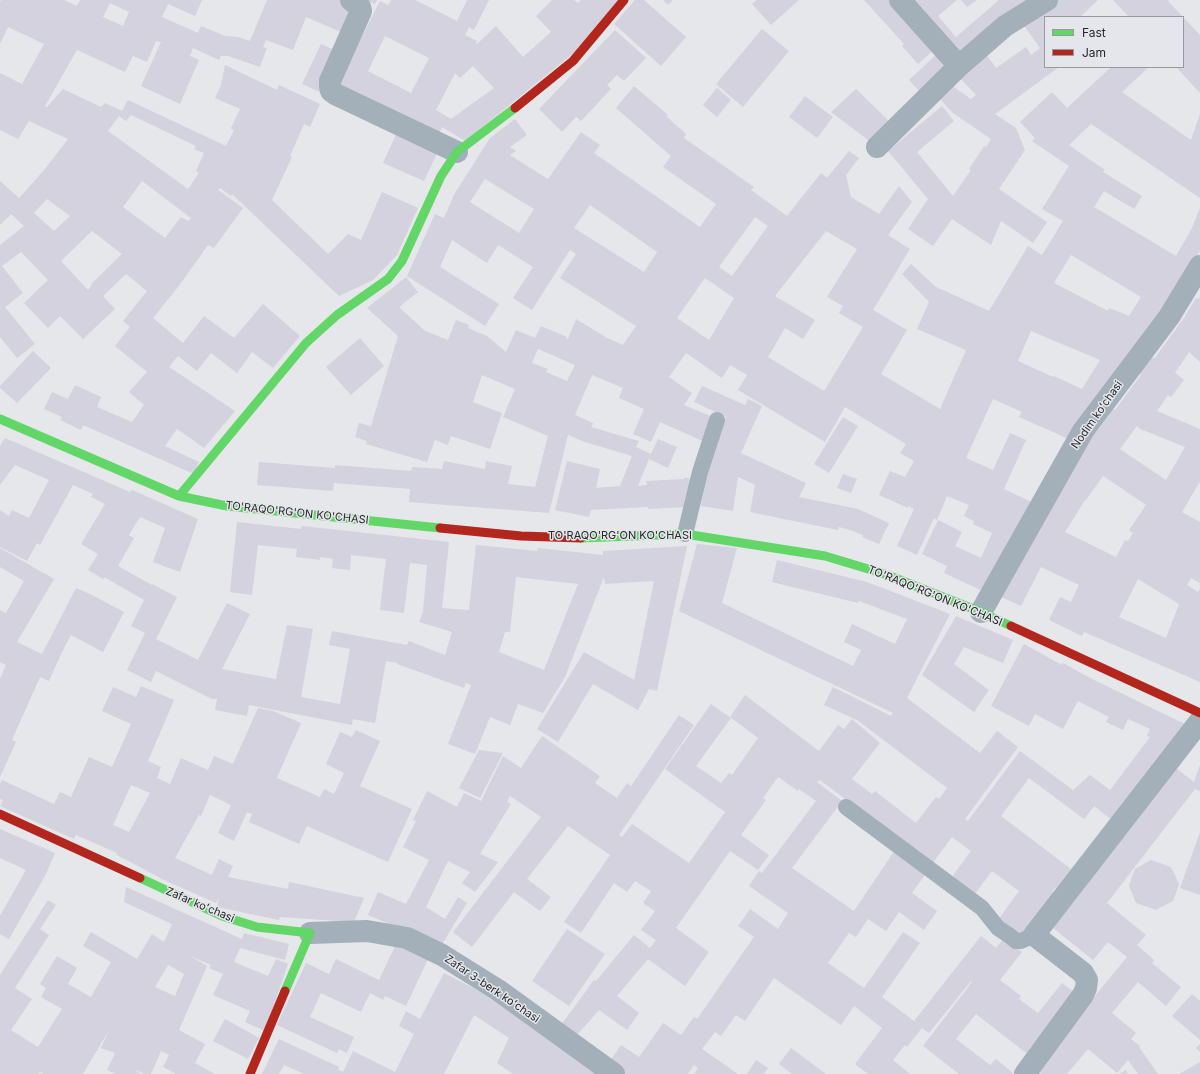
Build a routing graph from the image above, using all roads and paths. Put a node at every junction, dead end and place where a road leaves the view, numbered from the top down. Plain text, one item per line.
1 (351, 0) edge
2 (624, 0) edge
3 (900, 0) edge
4 (1047, 0) edge
5 (959, 66) junction
6 (877, 147) dead end
7 (457, 152) junction
8 (1200, 266) edge
9 (0, 420) edge
10 (718, 420) dead end
11 (179, 496) junction
12 (685, 534) junction
13 (981, 612) junction
14 (1200, 713) edge
15 (1200, 721) edge
16 (846, 807) dead end
17 (0, 814) edge
18 (310, 932) junction
19 (1034, 935) junction
20 (250, 1074) edge
21 (614, 1074) edge
22 (1024, 1074) edge

1 - 7 street
2 - 7 street
3 - 5 street
4 - 5 street
5 - 6 street
7 - 11 street
8 - 13 street, Nodim koʻchasi
9 - 11 street, TO'RAQO'RG'ON KO'CHASI
10 - 12 lane
11 - 12 street, TO'RAQO'RG'ON KO'CHASI
12 - 13 street, TO'RAQO'RG'ON KO'CHASI
13 - 14 street, TO'RAQO'RG'ON KO'CHASI
15 - 19 street
16 - 19 lane
17 - 18 street, Zafar koʻchasi
18 - 20 street
18 - 21 street, Zafar 3-berk koʻchasi
19 - 22 street

